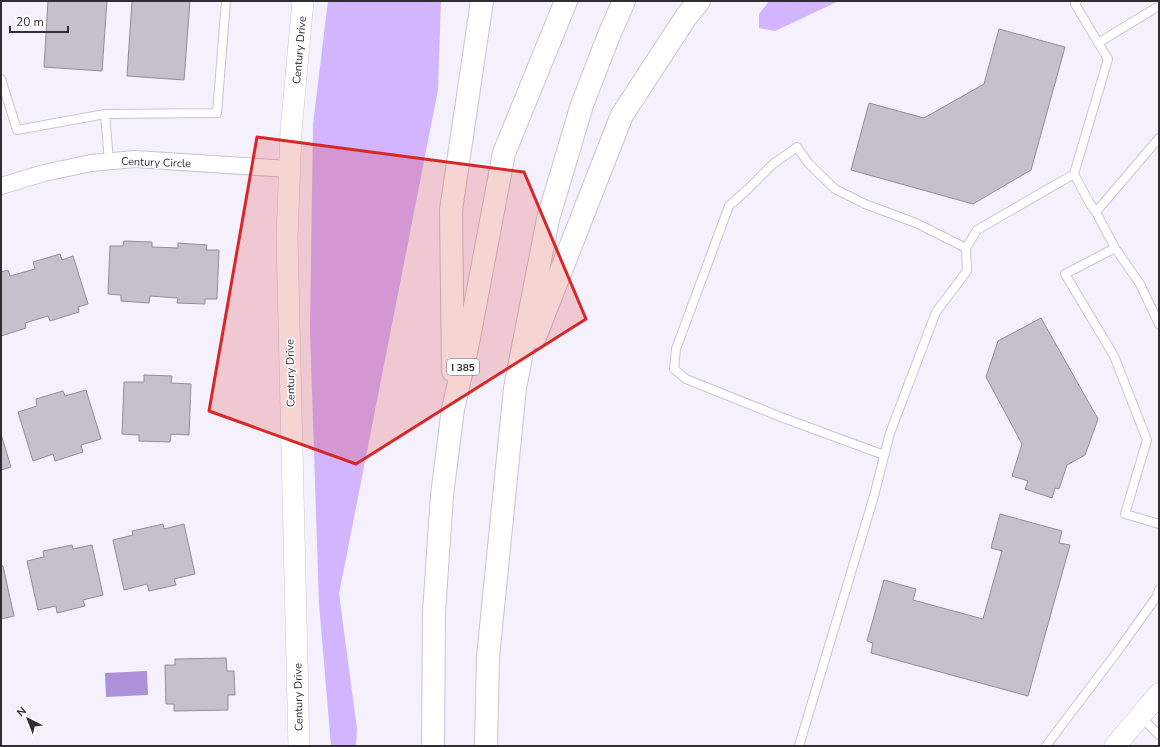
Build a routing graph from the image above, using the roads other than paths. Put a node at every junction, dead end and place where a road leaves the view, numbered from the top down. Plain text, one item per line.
1 (226, 1) edge
2 (303, 1) edge
3 (482, 1) edge
4 (566, 1) edge
5 (624, 1) edge
6 (699, 1) edge
7 (1077, 1) edge
8 (1159, 6) edge
9 (1098, 43) junction
10 (1, 79) edge
11 (105, 114) junction
12 (1159, 138) edge
13 (109, 161) junction
14 (289, 169) junction
15 (1074, 174) junction
16 (1, 186) edge
17 (1096, 212) junction
18 (966, 248) junction
19 (1115, 248) junction
20 (1159, 324) edge
21 (516, 388) junction
22 (453, 410) junction
23 (884, 455) junction
24 (1159, 524) edge
25 (1159, 590) edge
26 (1159, 694) edge
27 (1140, 717) junction
28 (1159, 735) edge
29 (299, 746) edge
30 (433, 746) edge
31 (486, 746) edge
32 (799, 746) edge
33 (1046, 746) edge
34 (1115, 746) edge

1 - 11 lane
2 - 14 street, Century Drive
3 - 22 highway
4 - 22 highway, I 385
5 - 21 highway
6 - 21 highway
7 - 9 lane
8 - 9 lane
9 - 15 lane
10 - 11 lane
11 - 13 lane
12 - 17 lane
13 - 14 street, Century Circle
13 - 16 street, Century Circle
14 - 29 street, Century Drive
15 - 17 lane
15 - 18 lane
17 - 19 lane
18 - 23 lane
18 - 23 lane
19 - 20 lane
19 - 24 lane
21 - 31 highway
22 - 30 highway, I 385
23 - 32 lane
25 - 33 lane
26 - 27 street
27 - 28 lane
27 - 34 street

